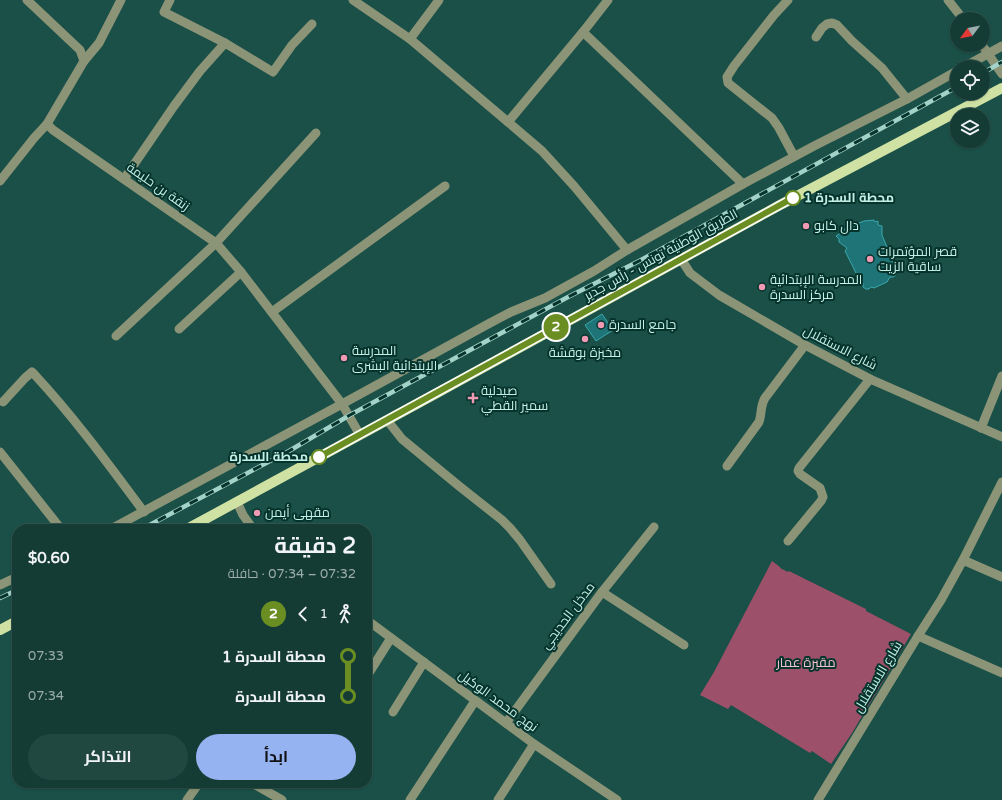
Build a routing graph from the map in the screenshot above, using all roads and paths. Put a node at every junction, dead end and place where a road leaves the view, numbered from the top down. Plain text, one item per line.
1 (27, 0) edge
2 (121, 0) edge
3 (170, 0) edge
4 (353, 0) edge
5 (439, 0) edge
6 (608, 0) edge
7 (788, 0) edge
8 (948, 0) edge
9 (957, 12) edge
10 (312, 24) dead end
11 (583, 32) junction
12 (816, 37) dead end
13 (410, 39) junction
14 (225, 43) junction
15 (1002, 46) edge
16 (988, 54) junction
17 (977, 60) edge
18 (84, 61) junction
19 (1002, 74) edge
20 (950, 75) edge
21 (1002, 88) edge
22 (907, 99) junction
23 (508, 122) junction
24 (47, 124) junction
25 (316, 133) dead end
26 (794, 156) junction
27 (124, 178) junction
28 (0, 181) edge
29 (744, 184) junction
30 (445, 186) dead end
31 (216, 243) junction
32 (627, 250) junction
33 (681, 259) junction
34 (241, 272) junction
35 (272, 312) junction
36 (179, 329) dead end
37 (116, 336) dead end
38 (805, 345) junction
39 (1002, 376) edge
40 (870, 378) junction
41 (2, 402) dead end
42 (342, 404) junction
43 (387, 420) junction
44 (981, 428) junction
45 (360, 435) junction
46 (1002, 437) edge
47 (0, 452) edge
48 (727, 466) dead end
49 (1002, 482) edge
50 (236, 502) junction
51 (144, 512) junction
52 (57, 524) edge
53 (121, 524) edge
54 (196, 524) edge
55 (249, 524) edge
56 (654, 527) dead end
57 (788, 541) dead end
58 (963, 560) junction
59 (1002, 577) edge
60 (12, 579) edge
61 (551, 584) dead end
62 (0, 585) edge
63 (602, 592) junction
64 (12, 624) edge
65 (372, 624) edge
66 (0, 630) edge
67 (918, 636) junction
68 (391, 638) junction
69 (684, 645) dead end
70 (424, 662) junction
71 (372, 668) edge
72 (1002, 673) edge
73 (475, 701) junction
74 (393, 712) dead end
75 (506, 723) junction
76 (534, 744) junction
77 (196, 788) edge
78 (261, 788) edge
79 (188, 800) edge
80 (282, 800) edge
81 (410, 800) edge
82 (498, 800) edge
83 (617, 800) edge
84 (818, 800) edge

1 - 18 street
2 - 18 street
3 - 14 street
4 - 13 street
5 - 13 street
6 - 11 street
7 - 26 street
8 - 9 street
10 - 14 street
11 - 23 street
11 - 29 street
12 - 22 street
13 - 23 street
14 - 27 street
15 - 16 street
16 - 17 street
16 - 19 street
18 - 24 street
20 - 22 street
21 - 33 main road, الطريق الوطنية تونس - رأس جدير
22 - 26 street
23 - 32 street
24 - 27 street, زنقة بن حليمة
24 - 28 street
25 - 31 street
26 - 29 street
27 - 31 street, زنقة بن حليمة
29 - 32 street
30 - 35 street
31 - 34 street, زنقة بن حليمة
31 - 37 street
32 - 42 street
33 - 38 street, شارع الاستقلال
33 - 43 main road, الطريق الوطنية تونس - رأس جدير
34 - 35 street, زنقة بن حليمة
34 - 36 street
35 - 42 street, زنقة بن حليمة
38 - 40 street, شارع الاستقلال
38 - 48 street
39 - 44 street
40 - 44 street, شارع الاستقلال
40 - 57 street
41 - 51 street
42 - 45 street, زنقة بن حليمة
42 - 51 street
43 - 45 main road, الطريق الوطنية تونس - رأس جدير
43 - 61 street
44 - 46 street, شارع الاستقلال
45 - 50 main road, الطريق الوطنية تونس - رأس جدير
47 - 52 street
49 - 58 street, شارع الاستقلال
50 - 54 main road, الطريق الوطنية تونس - رأس جدير
50 - 55 street
51 - 53 street
56 - 63 street, مدخل الحديجي
58 - 59 street
58 - 67 street, شارع الاستقلال
60 - 62 street
63 - 69 street
63 - 75 street, مدخل الحديجي
64 - 66 main road
65 - 68 street, نهج محمد الوكيل
67 - 72 street
67 - 84 street, شارع الاستقلال
68 - 70 street, نهج محمد الوكيل
68 - 71 street
70 - 73 street, نهج محمد الوكيل
70 - 74 street
73 - 75 street, نهج محمد الوكيل
73 - 81 street
75 - 76 street, نهج محمد الوكيل
76 - 82 street
76 - 83 street, نهج محمد الوكيل
77 - 79 street
78 - 80 street

